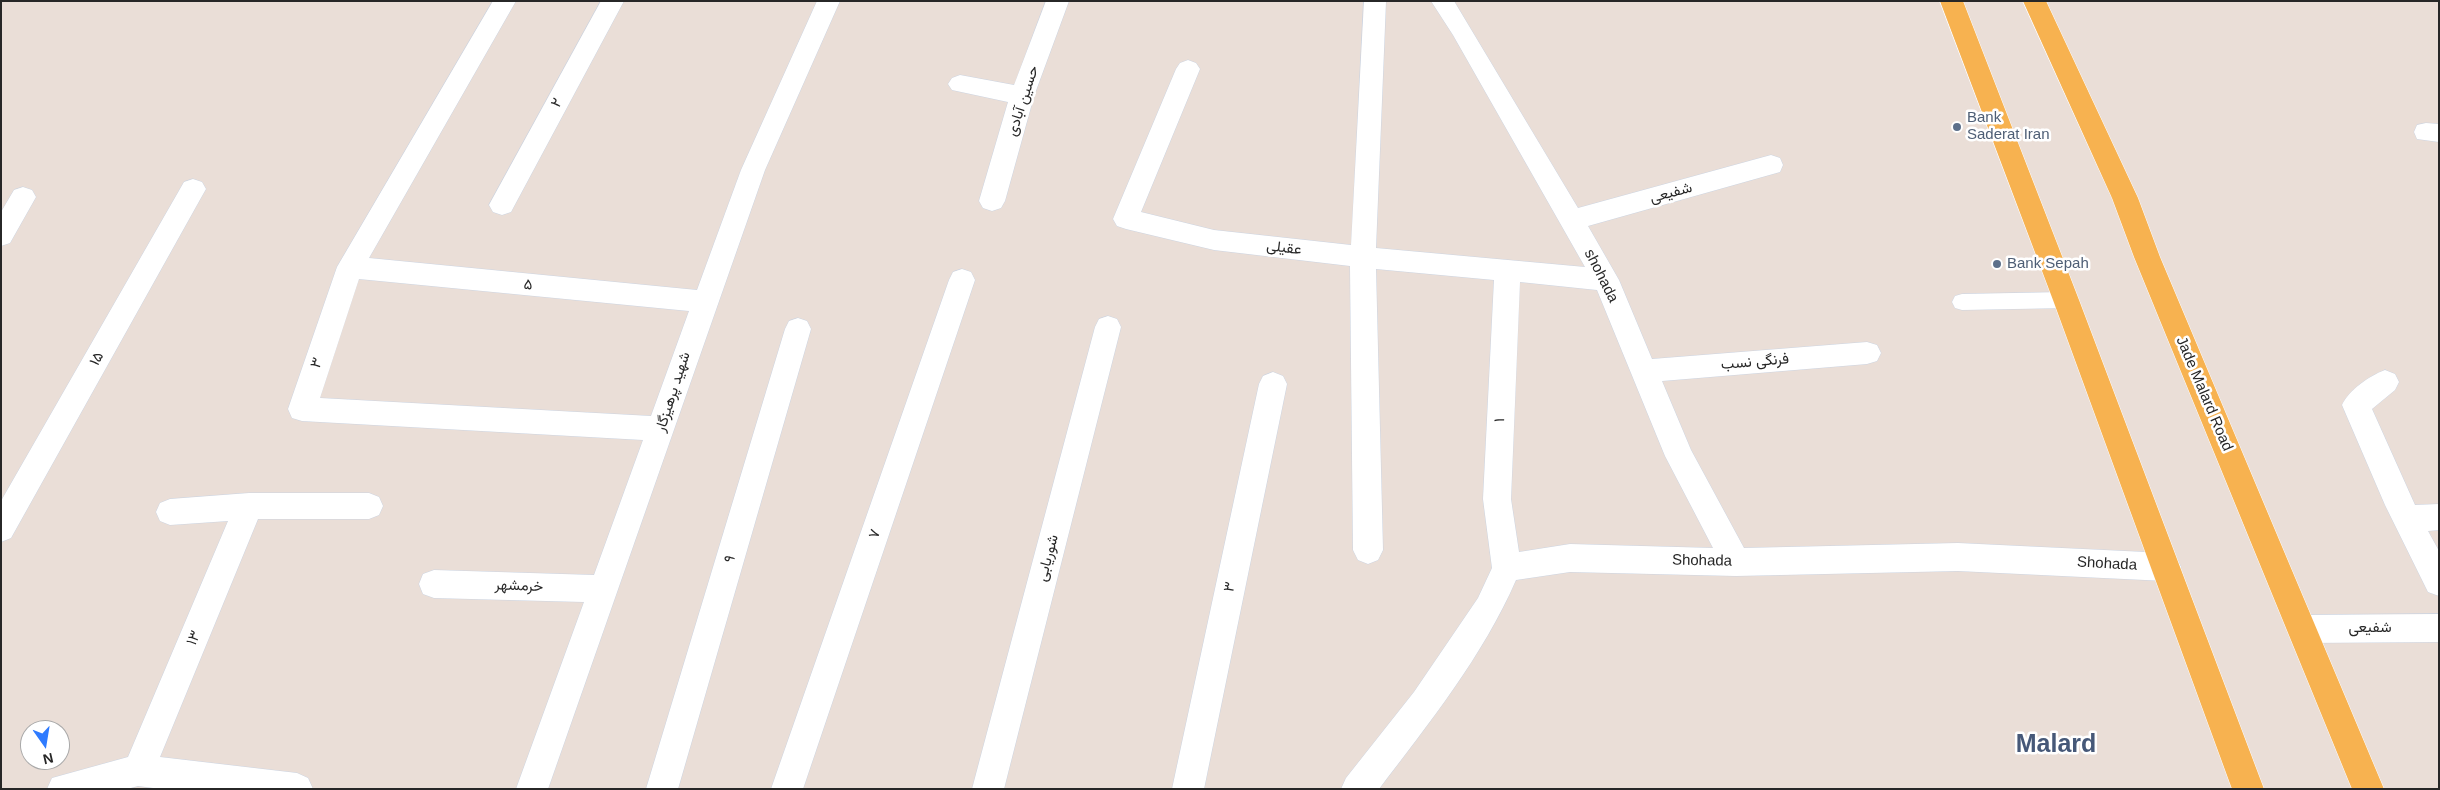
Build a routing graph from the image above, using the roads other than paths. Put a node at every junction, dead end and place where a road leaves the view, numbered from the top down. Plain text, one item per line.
1 (505, 1) edge
2 (613, 1) edge
3 (829, 1) edge
4 (1058, 1) edge
5 (1376, 1) edge
6 (1442, 1) edge
7 (1951, 1) edge
8 (2034, 1) edge
9 (1188, 69) dead end
10 (960, 84) dead end
11 (1022, 96) junction
12 (1771, 165) dead end
13 (193, 189) dead end
14 (23, 197) dead end
15 (992, 201) dead end
16 (502, 205) dead end
17 (1572, 220) junction
18 (1, 236) edge
19 (1363, 257) junction
20 (350, 268) junction
21 (1507, 271) junction
22 (962, 280) dead end
23 (1606, 280) junction
24 (2066, 300) junction
25 (705, 302) junction
26 (1962, 302) dead end
27 (1108, 327) dead end
28 (798, 329) dead end
29 (1867, 353) dead end
30 (1644, 371) junction
31 (2385, 382) dead end
32 (1273, 384) dead end
33 (661, 429) junction
34 (249, 506) junction
35 (369, 506) dead end
36 (170, 512) dead end
37 (2439, 517) edge
38 (2407, 519) junction
39 (1, 530) edge
40 (1368, 550) dead end
41 (1736, 562) junction
42 (2166, 567) junction
43 (1507, 568) junction
44 (2439, 582) edge
45 (434, 584) dead end
46 (604, 589) junction
47 (2302, 628) junction
48 (2439, 628) edge
49 (138, 770) junction
50 (62, 789) edge
51 (297, 789) edge
52 (532, 789) edge
53 (662, 789) edge
54 (787, 789) edge
55 (988, 789) edge
56 (1188, 789) edge
57 (1357, 789) edge
58 (2248, 789) edge
59 (2368, 789) edge

1 - 20 street, ۳
2 - 16 street, ۲
3 - 25 street, شهید پرهیزگار
4 - 11 street, حسین آبادی
5 - 19 street
6 - 17 street, shohada
7 - 24 main road
8 - 47 main road, Jade Malard Road
9 - 19 street, عقیلی
10 - 11 street
11 - 15 street, حسین آبادی
12 - 17 street, شفیعی
13 - 39 street, ۱۵
14 - 18 street
17 - 23 street, shohada
19 - 21 street, عقیلی
19 - 40 street
20 - 25 street, ۵
20 - 33 street, ۳
21 - 23 street, عقیلی
21 - 43 street, ۱
22 - 54 street, ۷
23 - 30 street, shohada
24 - 26 lane
24 - 42 main road
25 - 33 street, شهید پرهیزگار
27 - 55 street, شوریابی
28 - 53 street, ۹
29 - 30 street, فرنگی نسب
30 - 41 street, shohada
31 - 38 street
32 - 56 street, ۳
33 - 46 street, شهید پرهیزگار
34 - 35 street
34 - 36 street
34 - 49 street, ۱۳
37 - 38 street
38 - 44 street
41 - 42 street, Shohada
41 - 43 street, Shohada
42 - 58 main road
43 - 57 street
45 - 46 street, خرمشهر
46 - 52 street, شهید پرهیزگار
47 - 48 street, شفیعی
47 - 59 main road, Jade Malard Road
49 - 50 street
49 - 51 street

